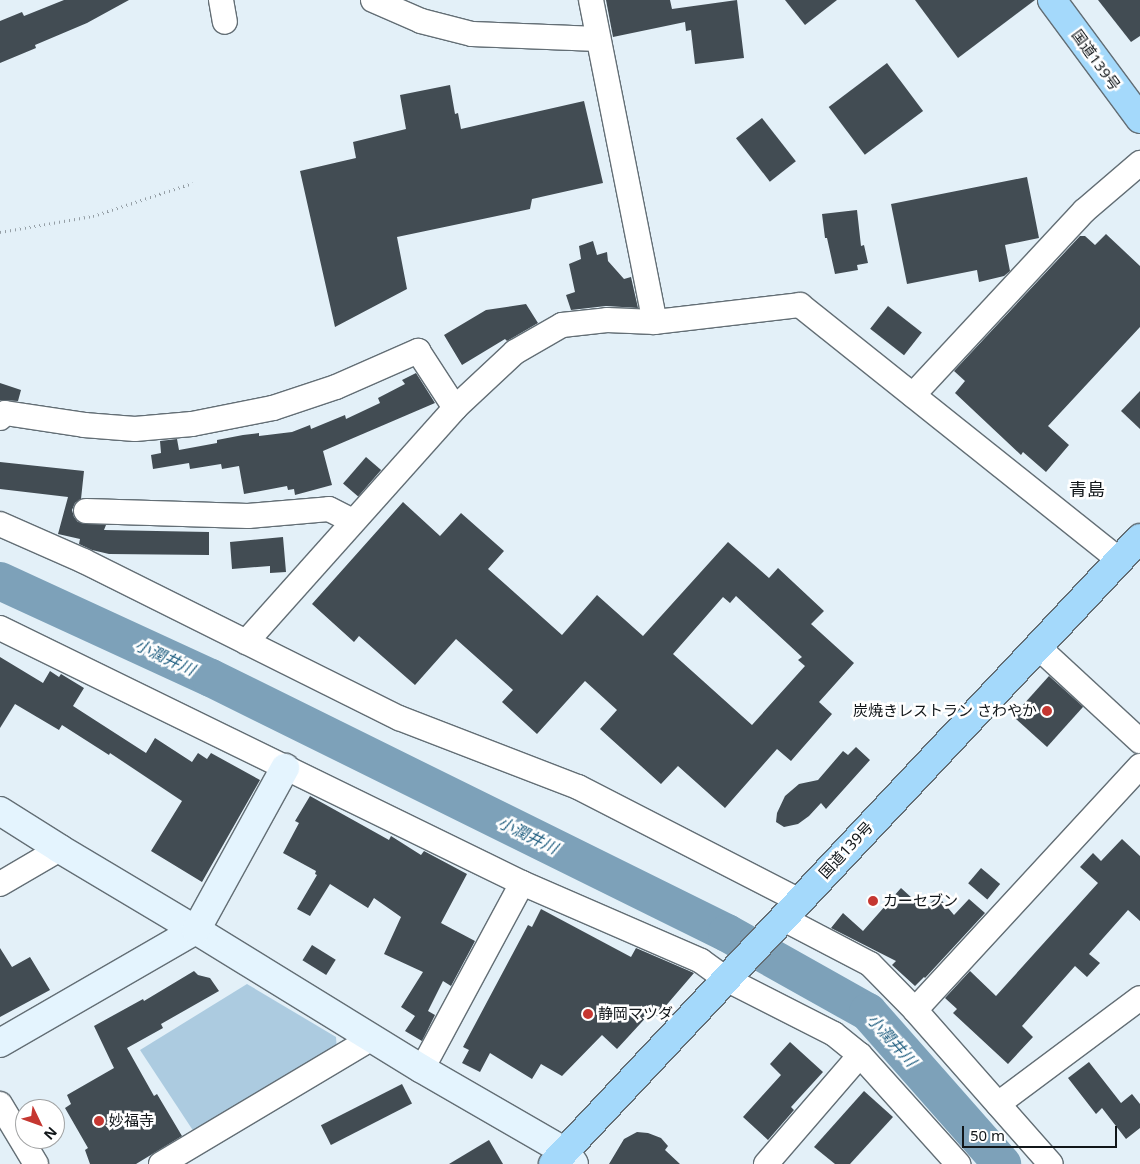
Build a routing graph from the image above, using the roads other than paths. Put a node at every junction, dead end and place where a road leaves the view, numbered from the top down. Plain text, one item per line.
1 (373, 0) edge
2 (591, 0) edge
3 (1052, 0) edge
4 (598, 39) junction
5 (1140, 119) edge
6 (1140, 162) edge
7 (655, 322) junction
8 (913, 395) junction
9 (455, 408) junction
10 (0, 418) edge
11 (86, 511) dead end
12 (354, 521) junction
13 (0, 524) edge
14 (1140, 538) edge
15 (1119, 560) junction
16 (0, 628) edge
17 (246, 642) junction
18 (1038, 647) junction
19 (1140, 741) edge
20 (1140, 766) edge
21 (285, 768) junction
22 (0, 810) edge
23 (60, 849) junction
24 (522, 883) junction
25 (0, 884) edge
26 (785, 915) junction
27 (196, 930) junction
28 (730, 975) junction
29 (1140, 998) edge
30 (915, 1010) junction
31 (372, 1038) junction
32 (0, 1043) edge
33 (860, 1055) junction
34 (422, 1069) junction
35 (0, 1104) edge
36 (998, 1104) junction
37 (564, 1160) edge
38 (36, 1164) edge
39 (161, 1164) edge
40 (766, 1164) edge
41 (958, 1164) edge
42 (1051, 1164) edge

1 - 4 street
2 - 4 street
3 - 5 highway, 国道139号
4 - 7 street
6 - 8 street
7 - 8 street
7 - 9 street
8 - 15 street
9 - 10 street
9 - 12 street
11 - 12 street
12 - 17 street
13 - 17 street
14 - 15 highway, 国道139号
15 - 18 highway, 国道139号
16 - 21 street
17 - 26 street
18 - 19 street
18 - 26 highway, 国道139号
20 - 30 street
21 - 24 street
21 - 27 street
22 - 23 street
23 - 25 street
23 - 27 street
24 - 28 street
24 - 34 street
26 - 28 highway, 国道139号
26 - 30 street
27 - 31 street
27 - 32 street
28 - 33 street
28 - 37 highway, 国道139号
29 - 36 street
30 - 36 street
31 - 34 street
31 - 39 street
33 - 40 street
33 - 41 street
34 - 37 street
35 - 38 street
36 - 42 street

